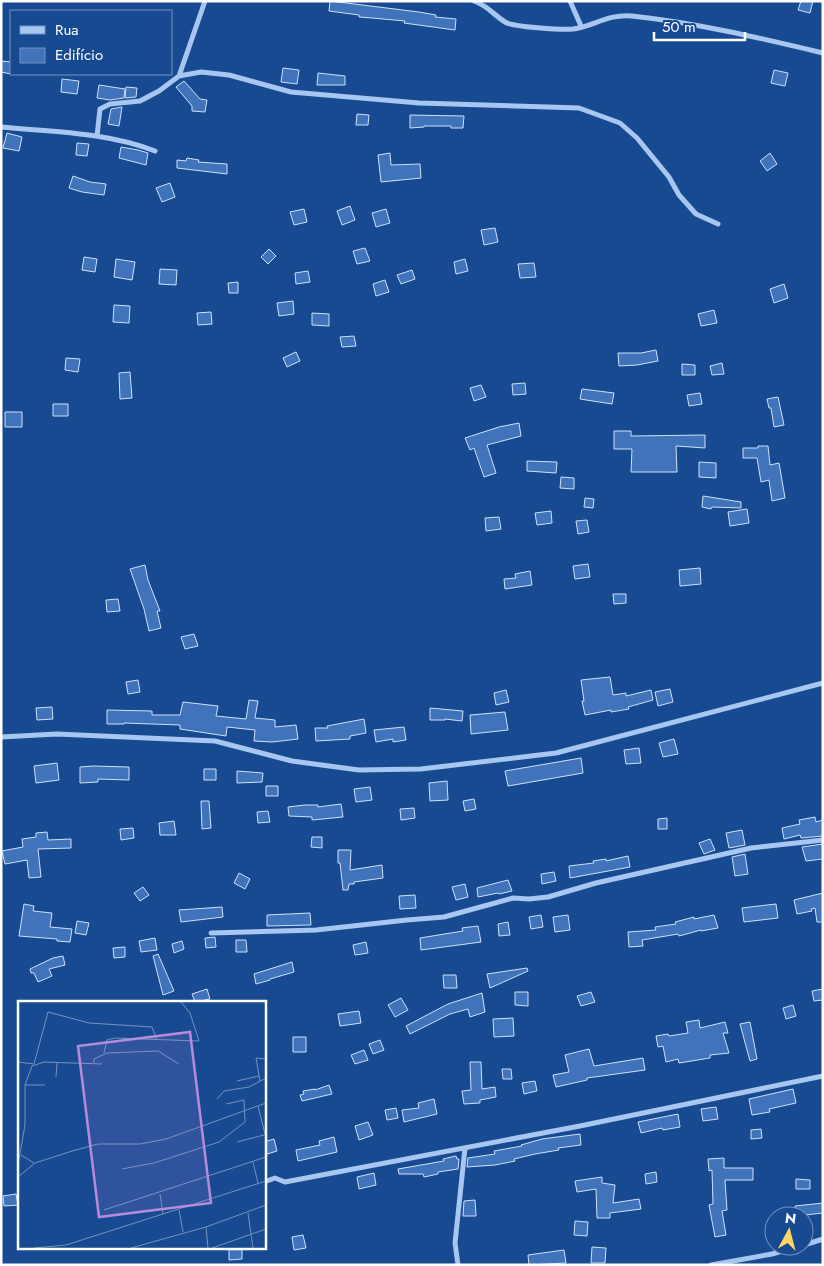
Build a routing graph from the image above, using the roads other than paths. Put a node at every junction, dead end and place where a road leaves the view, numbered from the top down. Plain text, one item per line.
1 (205, 1) edge
2 (474, 1) edge
3 (570, 1) edge
4 (581, 26) junction
5 (823, 53) edge
6 (180, 76) junction
7 (1, 127) edge
8 (97, 136) junction
9 (155, 150) dead end
10 (718, 224) dead end
11 (823, 683) edge
12 (1, 737) edge
13 (823, 840) edge
14 (211, 934) dead end
15 (823, 1076) edge
16 (465, 1148) junction
17 (265, 1182) edge
18 (764, 1255) edge
19 (458, 1265) edge
20 (711, 1265) edge

1 - 6 street
2 - 4 street
3 - 4 street
4 - 5 street
6 - 8 street
6 - 10 street
7 - 8 street
8 - 9 street
11 - 12 street
13 - 14 street
15 - 16 street
16 - 17 street
16 - 19 street
18 - 20 street

